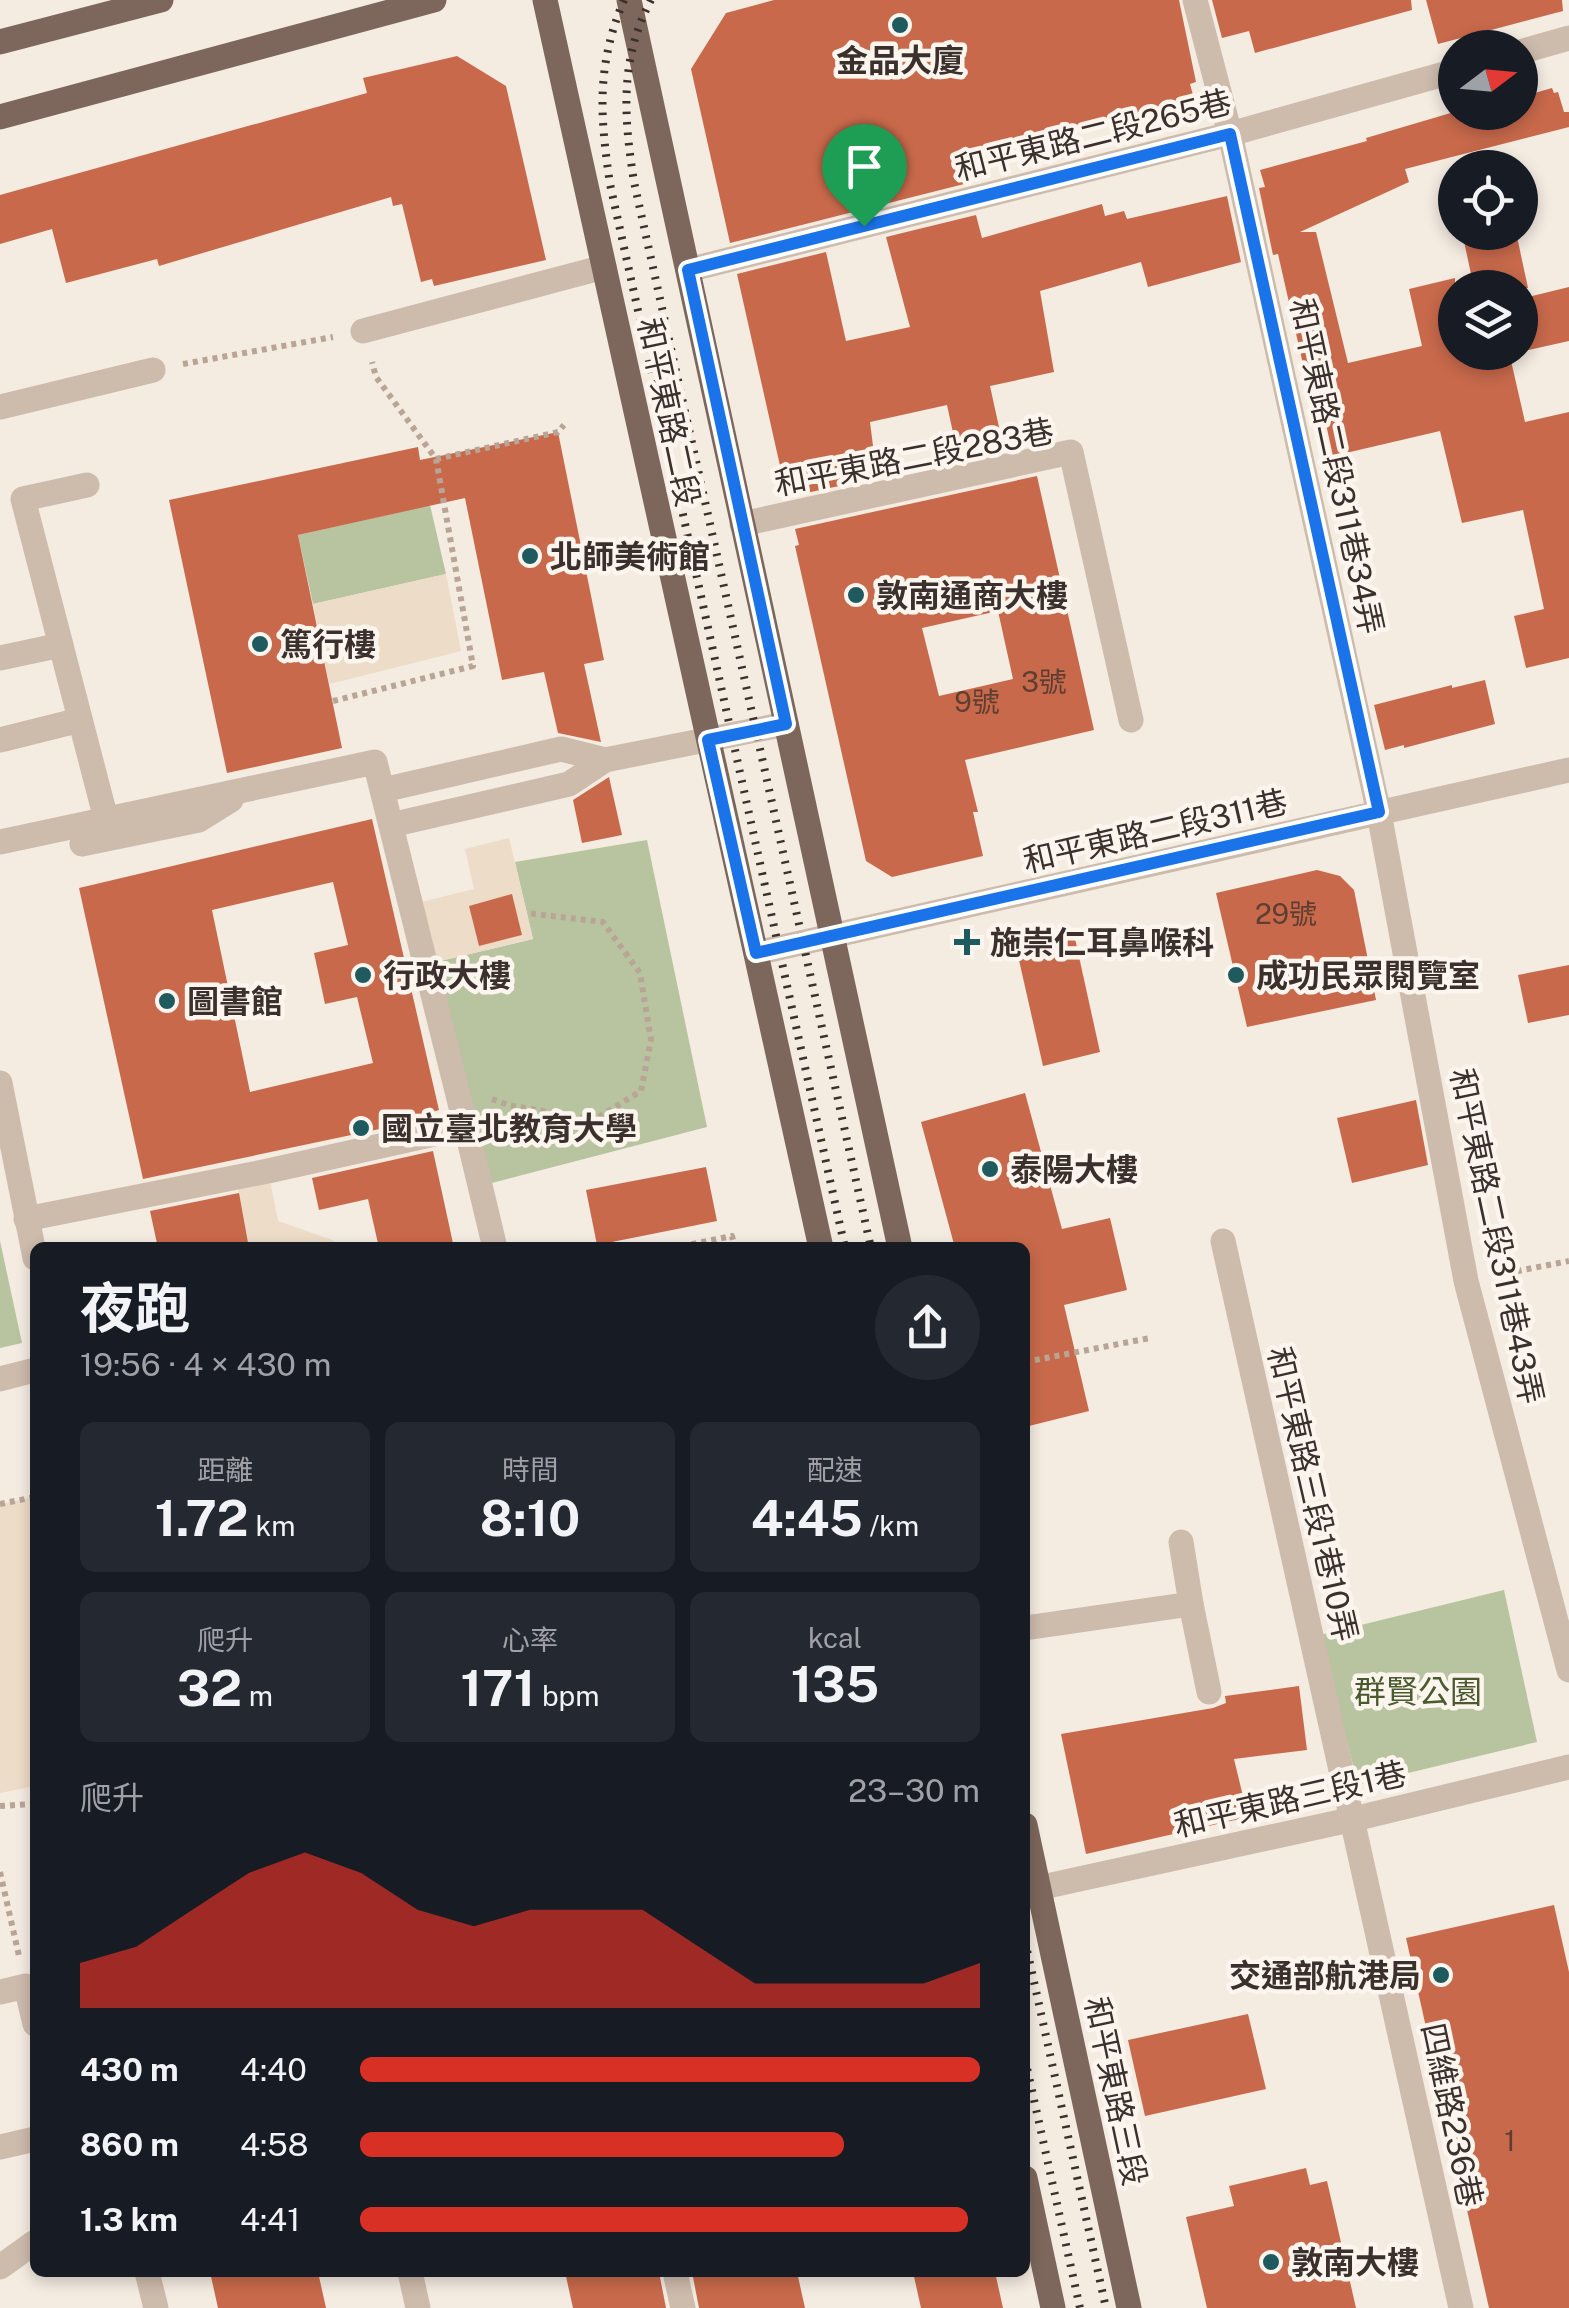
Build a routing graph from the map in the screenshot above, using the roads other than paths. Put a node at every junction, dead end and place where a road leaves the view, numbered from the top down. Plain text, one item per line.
1 (160, 0) edge
2 (434, 0) edge
3 (545, 0) edge
4 (629, 0) edge
5 (1195, 0) edge
6 (1569, 38) edge
7 (0, 42) edge
8 (1538, 47) edge
9 (1438, 75) edge
10 (0, 117) edge
11 (1230, 134) junction
12 (604, 267) junction
13 (688, 270) junction
14 (363, 332) road end
15 (153, 370) road end
16 (0, 407) edge
17 (87, 484) dead end
18 (742, 524) junction
19 (61, 644) junction
20 (0, 658) edge
21 (80, 720) junction
22 (1131, 720) dead end
23 (786, 724) junction
24 (0, 740) edge
25 (708, 740) junction
26 (605, 760) junction
27 (1569, 770) edge
28 (248, 789) junction
29 (383, 790) junction
30 (1379, 812) junction
31 (106, 819) junction
32 (392, 825) junction
33 (0, 842) edge
34 (82, 844) dead end
35 (832, 937) junction
36 (756, 953) junction
37 (0, 1083) edge
38 (466, 1127) junction
39 (346, 1152) junction
40 (199, 1172) dead end
41 (26, 1218) junction
42 (1223, 1241) dead end
43 (31, 1242) edge
44 (494, 1242) edge
45 (820, 1242) edge
46 (899, 1242) edge
47 (30, 1371) edge
48 (0, 1378) edge
49 (1181, 1542) dead end
50 (1192, 1604) junction
51 (1030, 1627) edge
52 (1569, 1670) edge
53 (1209, 1692) dead end
54 (1569, 1767) edge
55 (1354, 1819) junction
56 (1032, 1891) edge
57 (0, 1992) edge
58 (30, 2003) edge
59 (30, 2141) edge
60 (0, 2148) edge
61 (1030, 2201) edge
62 (30, 2246) edge
63 (0, 2267) edge
64 (148, 2277) edge
65 (411, 2277) edge
66 (675, 2277) edge
67 (156, 2308) edge
68 (418, 2308) edge
69 (682, 2308) edge
70 (1053, 2308) edge
71 (1130, 2308) edge
72 (1461, 2308) edge

1 - 7 main road
2 - 10 main road
3 - 12 main road, 和平東路二段
4 - 13 main road, 和平東路二段
5 - 11 street, 和平東路二段311巷34弄
6 - 8 street
9 - 11 street, 和平東路二段265巷
11 - 13 street, 和平東路二段265巷
11 - 30 street, 和平東路二段311巷34弄
12 - 14 street
12 - 25 main road, 和平東路二段
13 - 18 main road, 和平東路二段
15 - 16 street
17 - 19 street
18 - 22 street, 和平東路二段283巷
18 - 23 main road, 和平東路二段
19 - 20 street
19 - 21 street
21 - 24 street
21 - 31 street
23 - 25 street
23 - 35 main road, 和平東路二段
25 - 26 street
25 - 36 main road, 和平東路二段
26 - 29 street
26 - 32 street
27 - 30 street, 和平東路二段311巷
28 - 29 street
28 - 31 street
28 - 34 street
29 - 32 street
30 - 35 street, 和平東路二段311巷
30 - 52 street, 和平東路二段311巷43弄
31 - 33 street
32 - 38 street
35 - 36 street, 和平東路二段311巷
35 - 46 main road, 和平東路二段
36 - 45 main road, 和平東路二段
37 - 41 street
38 - 39 street
38 - 44 street
39 - 40 street
39 - 41 street
41 - 43 street
42 - 55 street, 和平東路三段1巷10弄
47 - 48 street
49 - 50 street
50 - 51 street
50 - 53 street
54 - 55 street, 和平東路三段1巷
55 - 56 street, 和平東路三段1巷
55 - 72 street, 四維路236巷
56 - 71 main road, 和平東路三段
57 - 58 street
59 - 60 street
61 - 70 main road
62 - 63 street
64 - 67 street
65 - 68 street
66 - 69 street

